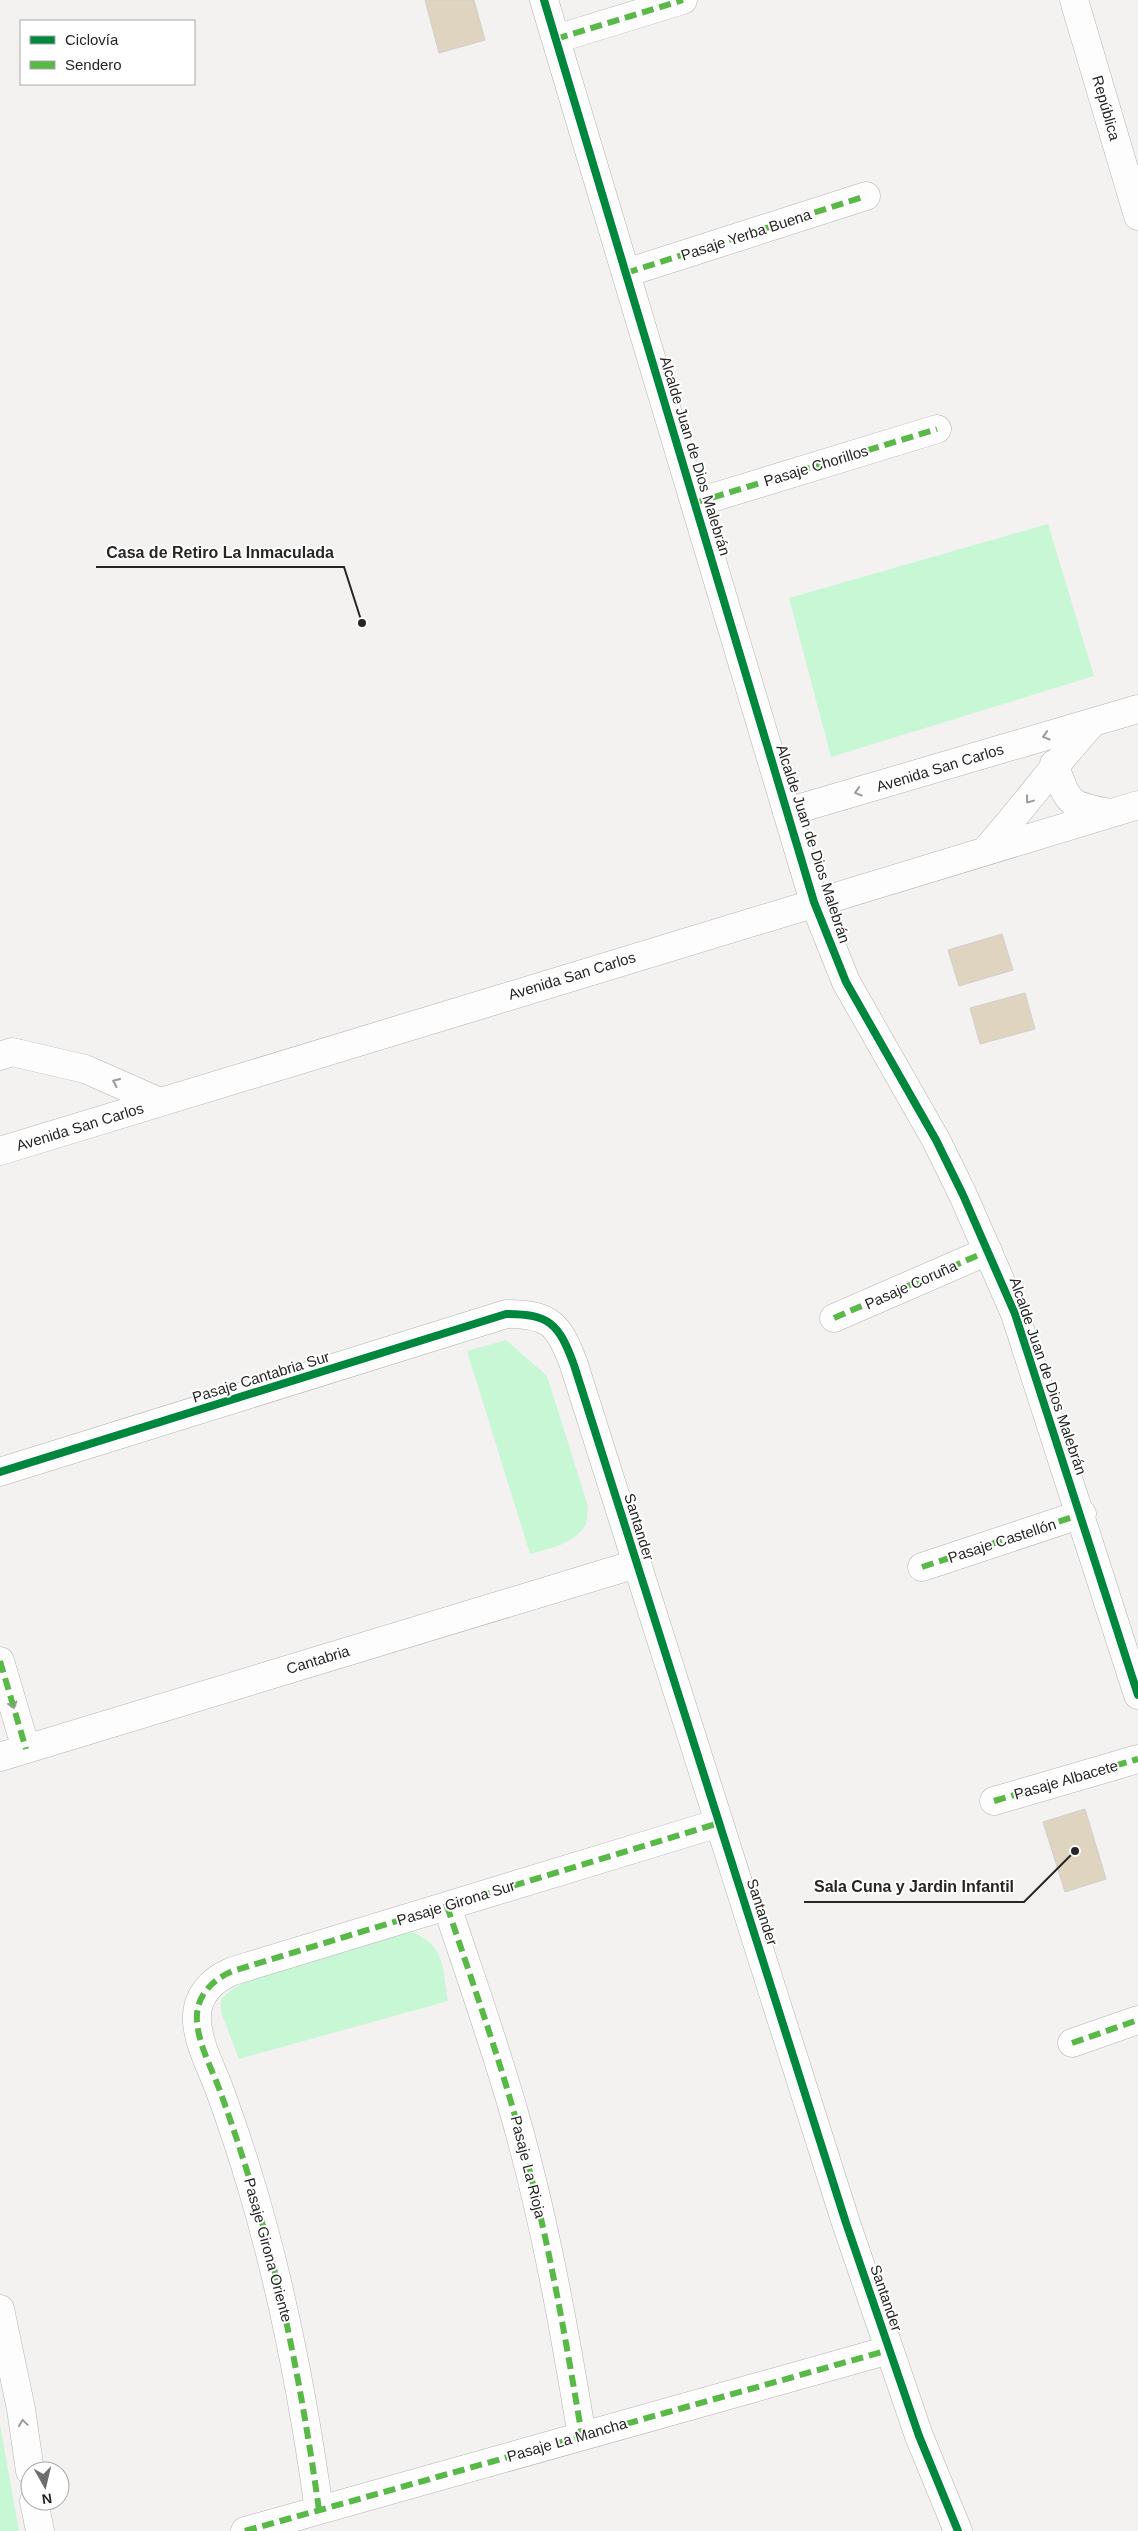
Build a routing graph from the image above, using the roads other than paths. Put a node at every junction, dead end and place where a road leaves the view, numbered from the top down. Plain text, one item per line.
1 (544, 0) edge
2 (683, 0) edge
3 (1074, 0) edge
4 (556, 39) junction
5 (866, 196) dead end
6 (1138, 216) edge
7 (626, 273) junction
8 (937, 429) dead end
9 (695, 503) junction
10 (1138, 709) edge
11 (1093, 722) junction
12 (1054, 764) junction
13 (1138, 805) edge
14 (787, 812) junction
15 (1110, 813) junction
16 (985, 851) junction
17 (814, 902) junction
18 (0, 1056) edge
19 (160, 1102) junction
20 (0, 1151) edge
21 (988, 1251) junction
22 (530, 1314) joint
23 (834, 1318) dead end
24 (0, 1472) edge
25 (1082, 1514) junction
26 (636, 1564) junction
27 (922, 1567) dead end
28 (0, 1661) edge
29 (1138, 1695) edge
30 (26, 1749) junction
31 (0, 1757) edge
32 (1138, 1759) edge
33 (994, 1801) dead end
34 (719, 1823) junction
35 (447, 1906) junction
36 (202, 1997) joint
37 (1138, 2020) edge
38 (1072, 2043) dead end
39 (0, 2309) edge
40 (889, 2350) junction
41 (582, 2436) junction
42 (28, 2461) edge
43 (319, 2510) junction
44 (36, 2511) edge
45 (40, 2531) edge
46 (245, 2531) edge
47 (958, 2531) edge

1 - 4 street, Alcalde Juan de Dios Malebrán
2 - 4 street
3 - 6 street, República
4 - 7 street, Alcalde Juan de Dios Malebrán
5 - 7 street, Pasaje Yerba Buena
7 - 9 street, Alcalde Juan de Dios Malebrán
8 - 9 street, Pasaje Chorillos
9 - 14 street, Alcalde Juan de Dios Malebrán
10 - 11 street, Avenida San Carlos
11 - 12 street
11 -> 14 street, Avenida San Carlos
12 - 15 street, Avenida San Carlos
12 -> 16 street
13 - 15 street, Avenida San Carlos
14 - 17 street, Alcalde Juan de Dios Malebrán
15 - 16 street, Avenida San Carlos
16 - 17 street, Avenida San Carlos
17 - 19 street, Avenida San Carlos
17 - 21 street, Alcalde Juan de Dios Malebrán
19 -> 18 street, Avenida San Carlos
19 - 20 street, Avenida San Carlos
21 - 23 street, Pasaje Coruña
21 - 25 street, Alcalde Juan de Dios Malebrán
22 - 24 street, Pasaje Cantabria Sur
22 - 26 street, Santander
25 - 27 street, Pasaje Castellón
25 - 29 street, Alcalde Juan de Dios Malebrán
26 - 30 street, Cantabria
26 - 34 street, Santander
28 -> 30 street
30 - 31 street, Cantabria
32 - 33 street, Pasaje Albacete
34 - 35 street, Pasaje Girona Sur
34 - 40 street, Santander
35 - 36 street, Pasaje Girona Sur
35 - 41 street, Pasaje La Rioja
36 - 43 street, Pasaje Girona Oriente
37 - 38 street
42 -> 39 street
40 - 41 street, Pasaje La Mancha
40 - 47 street, Santander
41 - 43 street, Pasaje La Mancha
43 - 46 street, Pasaje La Mancha
44 - 45 street

